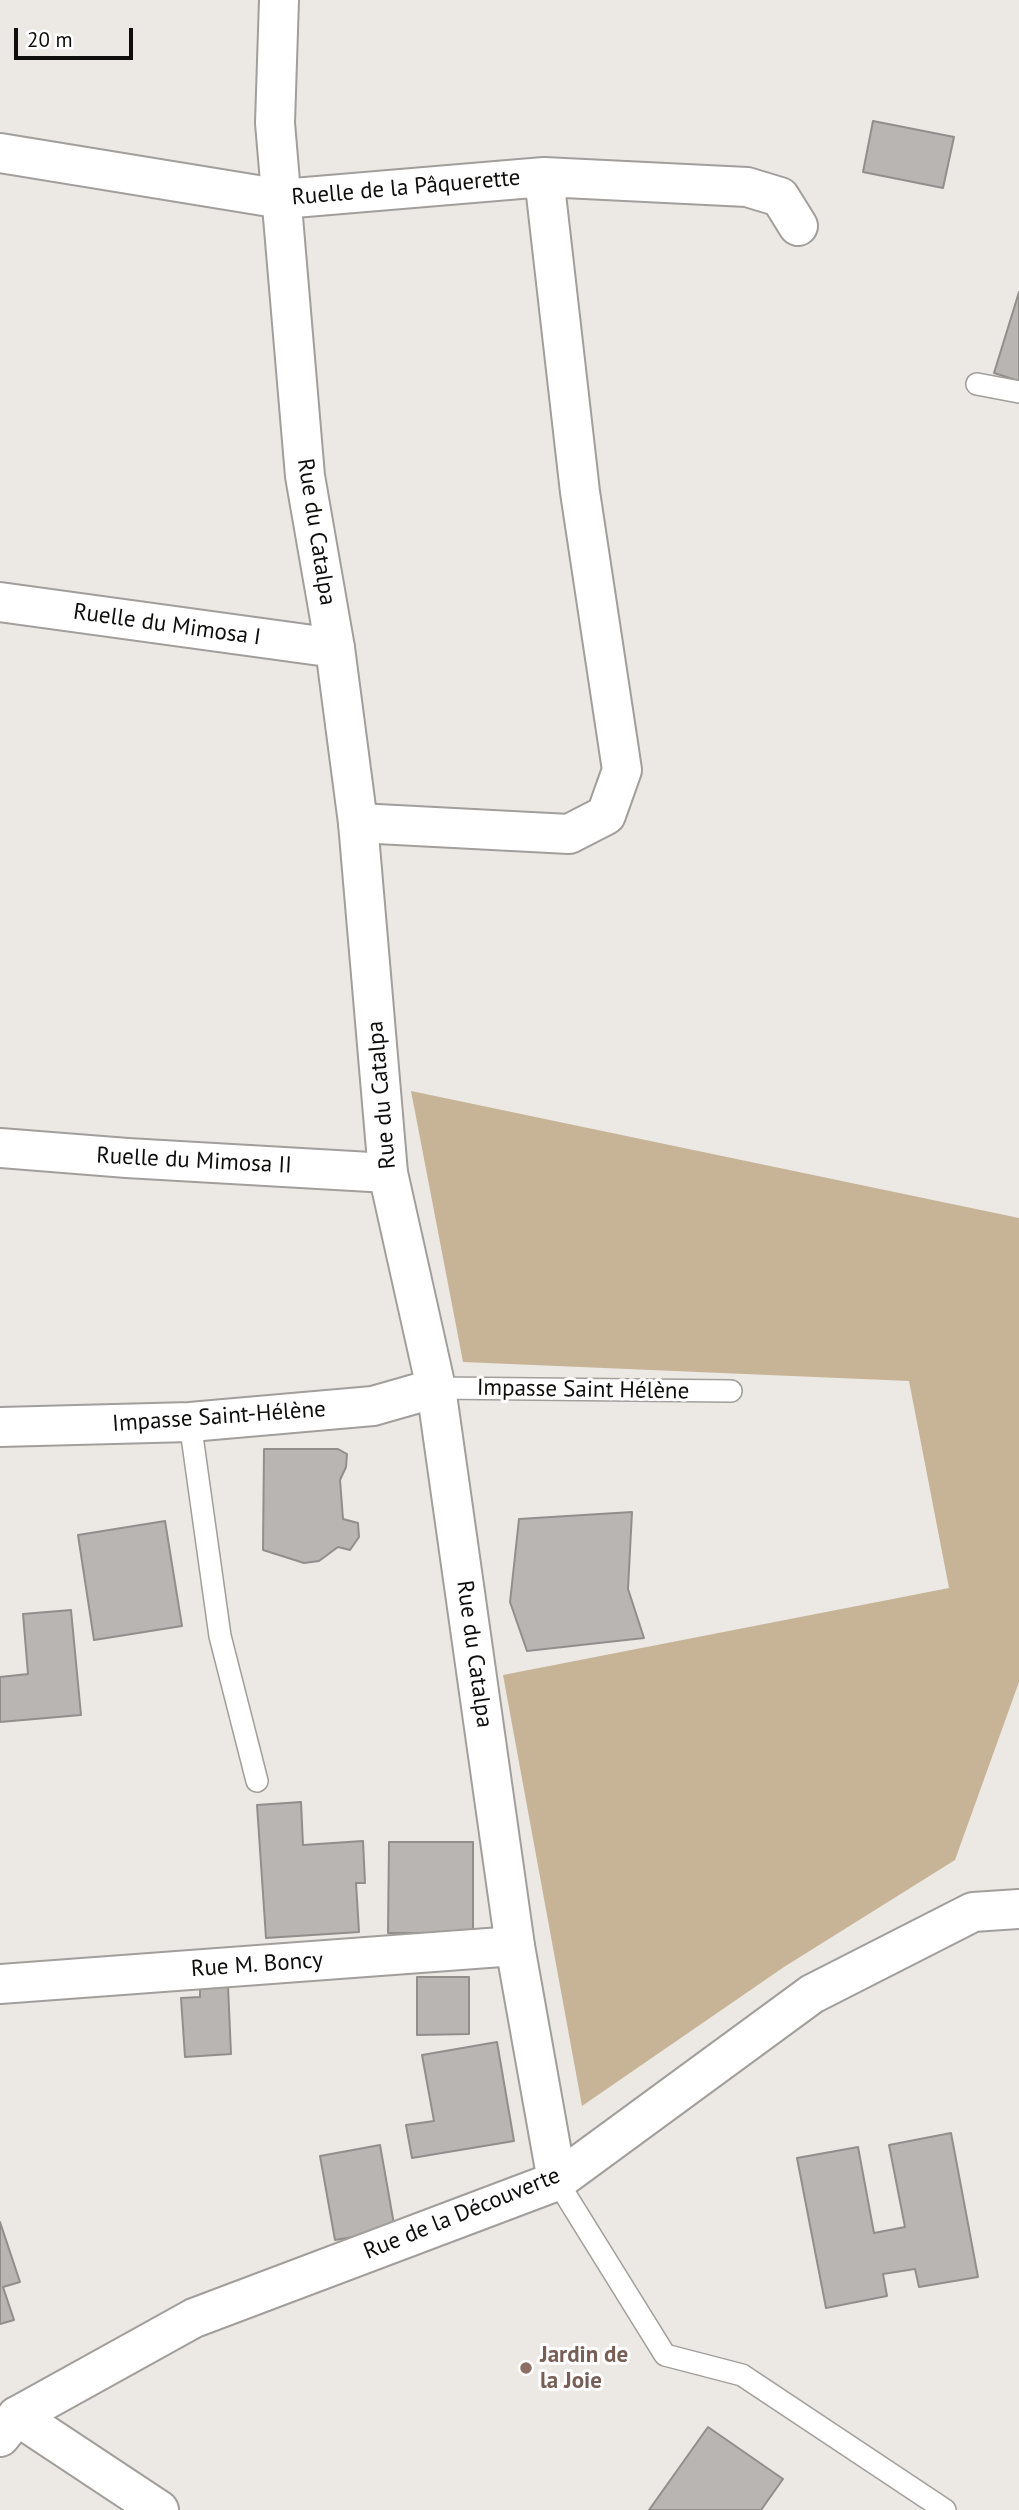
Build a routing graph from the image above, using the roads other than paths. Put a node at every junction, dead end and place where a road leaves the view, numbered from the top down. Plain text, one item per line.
1 (279, 0) edge
2 (0, 153) edge
3 (544, 177) junction
4 (282, 200) junction
5 (798, 226) dead end
6 (977, 384) dead end
7 (1019, 392) edge
8 (0, 602) edge
9 (335, 648) junction
10 (358, 823) junction
11 (0, 1148) edge
12 (388, 1172) junction
13 (436, 1388) junction
14 (731, 1391) dead end
15 (190, 1422) junction
16 (0, 1427) edge
17 (257, 1780) dead end
18 (1019, 1909) edge
19 (515, 1946) junction
20 (0, 1984) edge
21 (557, 2181) junction
22 (8, 2427) edge
23 (159, 2510) edge
24 (945, 2510) edge

1 - 4 street, Rue du Catalpa
2 - 4 street, Ruelle de la Pâquerette
3 - 4 street, Ruelle de la Pâquerette
3 - 5 street, Ruelle de la Pâquerette
3 - 10 street
4 - 9 street, Rue du Catalpa
6 - 7 lane
8 - 9 street, Ruelle du Mimosa I
9 - 10 street, Rue du Catalpa
10 - 12 street, Rue du Catalpa
11 - 12 street, Ruelle du Mimosa II
12 - 13 street, Rue du Catalpa
13 - 14 lane, Impasse Saint Hélène
13 - 15 street, Impasse Saint-Hélène
13 - 19 street, Rue du Catalpa
15 - 16 street, Impasse Saint-Hélène
15 - 17 lane
18 - 21 street, Rue de la Découverte
19 - 20 street, Rue M. Boncy
19 - 21 street, Rue du Catalpa
21 - 22 street, Rue de la Découverte
21 - 24 lane
22 - 23 street

